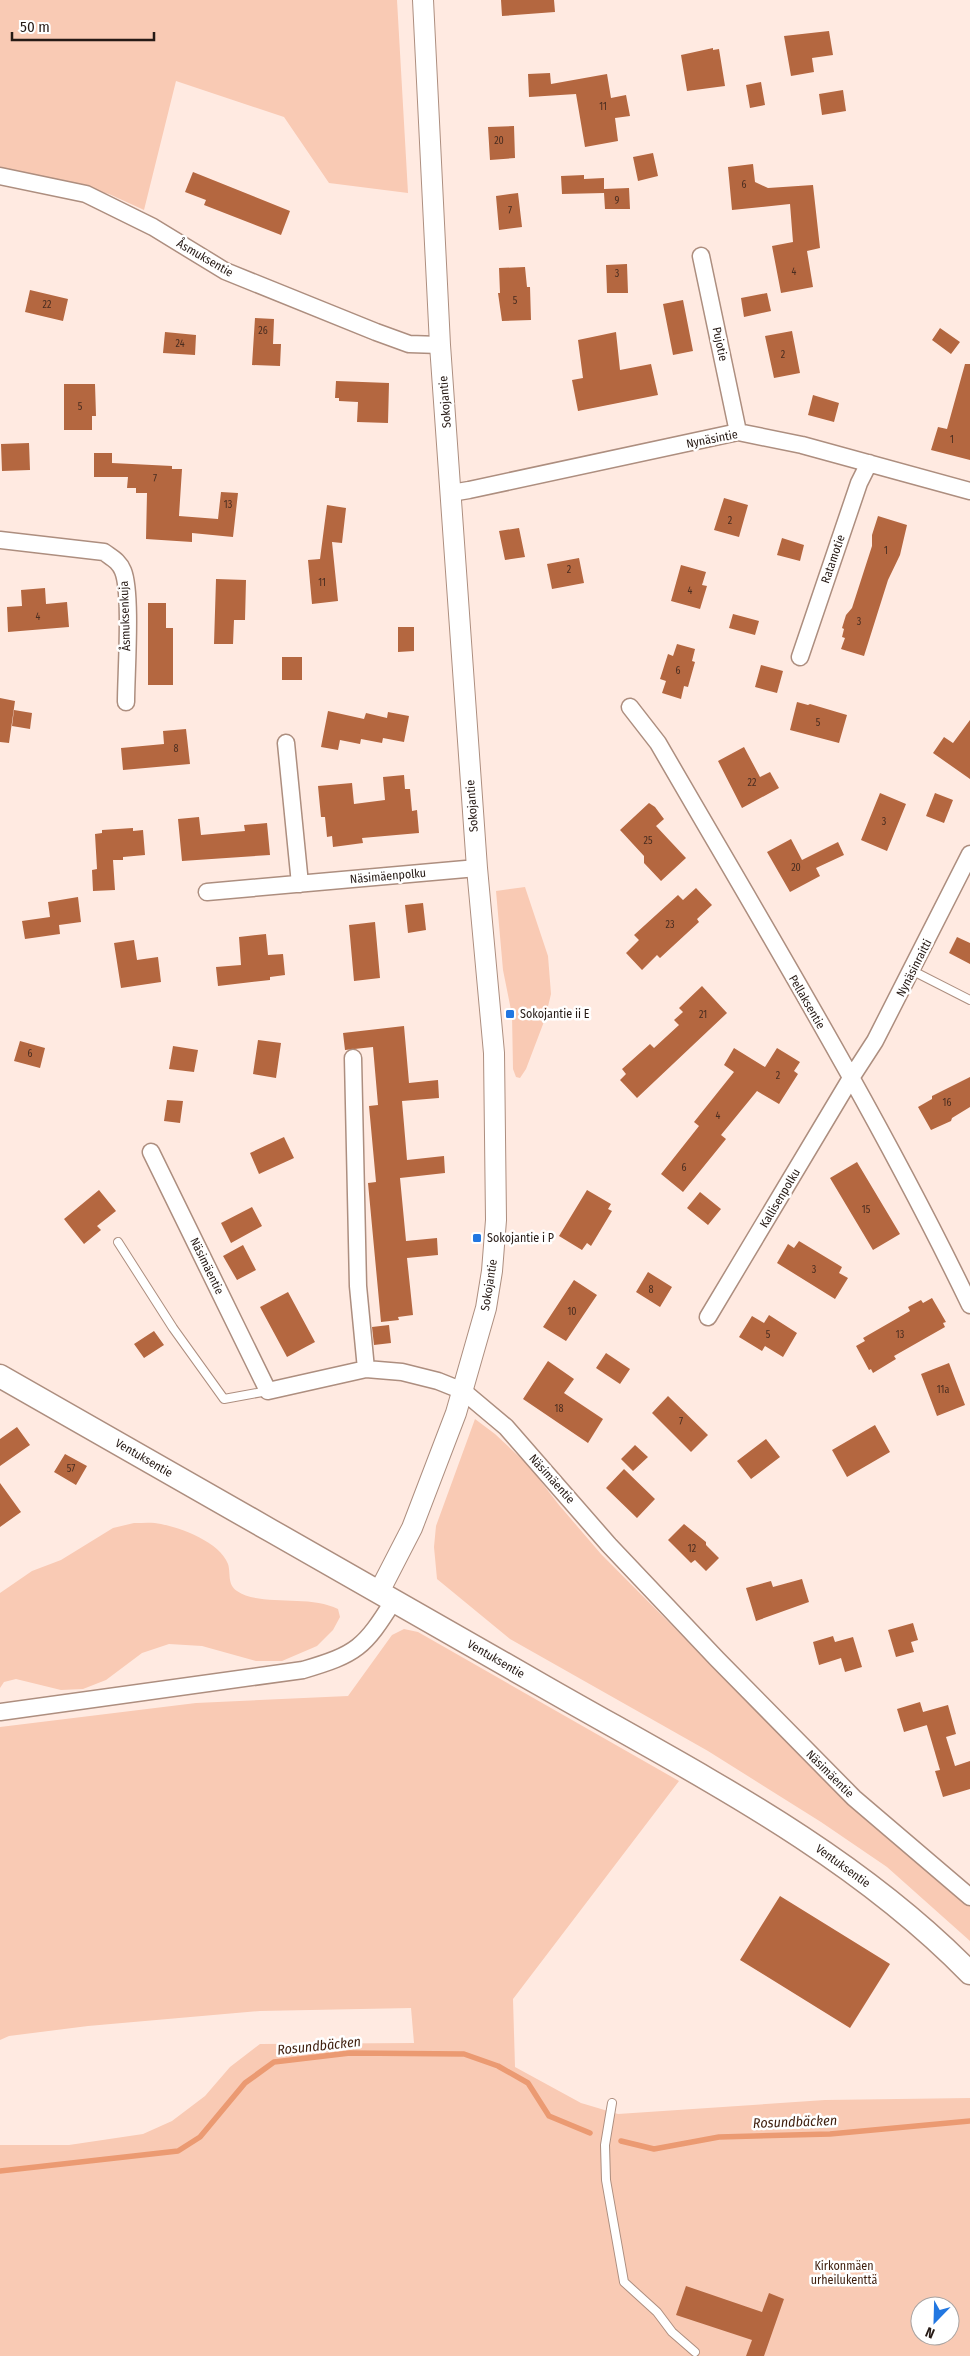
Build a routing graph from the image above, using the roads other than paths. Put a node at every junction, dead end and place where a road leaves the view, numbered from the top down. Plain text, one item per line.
1 (423, 0) edge
2 (0, 176) edge
3 (701, 256) dead end
4 (440, 345) junction
5 (738, 432) junction
6 (869, 463) junction
7 (970, 491) edge
8 (452, 492) junction
9 (0, 540) edge
10 (800, 657) dead end
11 (126, 702) dead end
12 (630, 707) dead end
13 (286, 743) dead end
14 (970, 854) edge
15 (476, 868) junction
16 (300, 884) junction
17 (207, 892) dead end
18 (913, 971) junction
19 (970, 1000) edge
20 (353, 1058) dead end
21 (851, 1078) junction
22 (151, 1152) dead end
23 (118, 1242) dead end
24 (970, 1305) edge
25 (708, 1317) dead end
26 (366, 1369) junction
27 (0, 1376) edge
28 (268, 1391) junction
29 (463, 1391) junction
30 (386, 1596) junction
31 (0, 1712) edge
32 (970, 1897) edge
33 (970, 1973) edge
34 (612, 2103) dead end
35 (695, 2352) dead end

1 - 4 street, Sokojantie
2 - 4 street, Åsmuksentie
3 - 5 street, Pujotie
4 - 8 street, Sokojantie
5 - 6 street, Nynäsintie
5 - 8 street, Nynäsintie
6 - 7 street, Nynäsintie
6 - 10 street, Ratamotie
8 - 15 street, Sokojantie
9 - 11 street, Åsmuksenkuja
12 - 21 street, Pellaksentie
13 - 16 street
14 - 18 street, Nynäsinraitti
15 - 16 street, Näsimäenpolku
15 - 29 street, Sokojantie
16 - 17 street, Näsimäenpolku
18 - 19 lane
18 - 21 street, Nynäsinraitti
20 - 26 street
21 - 24 street, Pellaksentie
21 - 25 street, Kallisenpolku
22 - 28 street, Näsimäentie
23 - 28 lane
26 - 28 street, Näsimäentie
26 - 29 street, Näsimäentie
27 - 30 main road, Ventuksentie
29 - 30 street, Sokojantie
29 - 32 street, Näsimäentie
30 - 31 street
30 - 33 main road, Ventuksentie
34 - 35 lane

